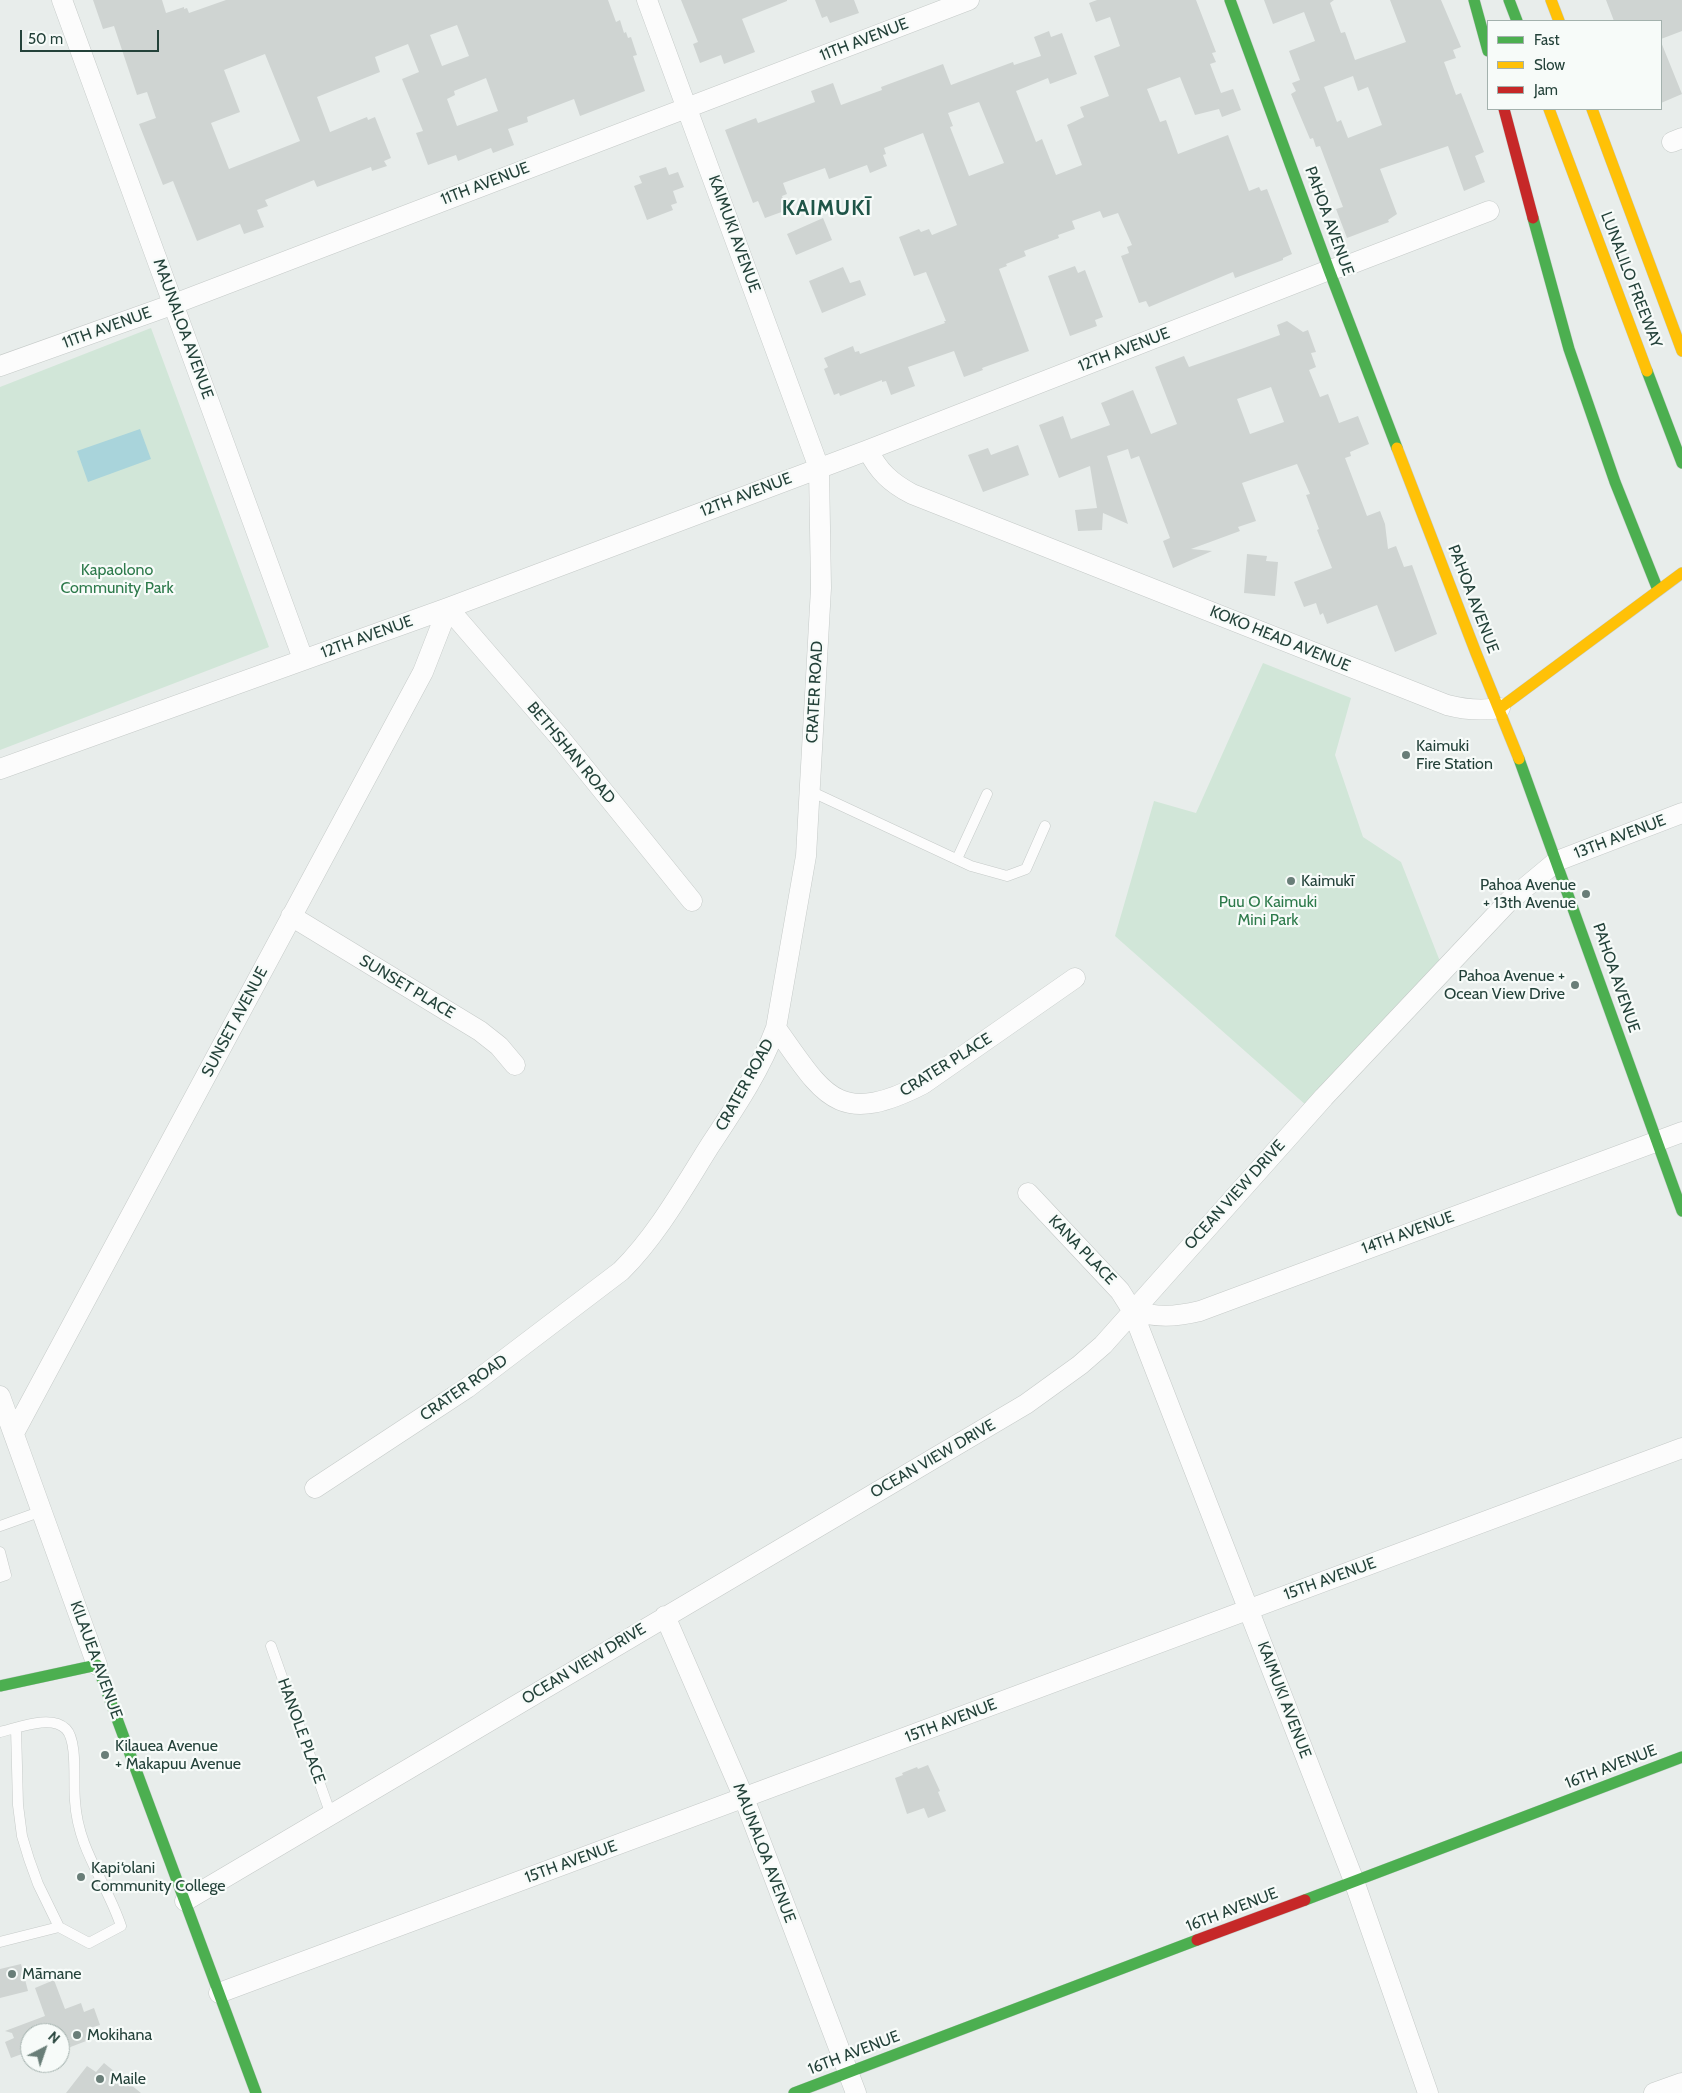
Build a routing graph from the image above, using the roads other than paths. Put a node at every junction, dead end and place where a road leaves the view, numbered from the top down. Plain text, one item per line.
1 (62, 0) edge
2 (647, 0) edge
3 (969, 0) edge
4 (1230, 0) edge
5 (1474, 0) edge
6 (1509, 0) edge
7 (1551, 0) edge
8 (1517, 20) edge
9 (1559, 20) edge
10 (1487, 47) edge
11 (687, 106) junction
12 (1504, 110) edge
13 (1549, 110) edge
14 (1592, 110) edge
15 (1489, 211) dead end
16 (1330, 270) junction
17 (174, 304) junction
18 (1682, 351) edge
19 (0, 366) edge
20 (868, 450) junction
21 (1682, 463) edge
22 (819, 468) junction
23 (1682, 573) edge
24 (1658, 590) junction
25 (448, 608) junction
26 (303, 659) junction
27 (1500, 708) junction
28 (0, 769) edge
29 (810, 791) junction
30 (987, 794) dead end
31 (1682, 813) edge
32 (1045, 826) dead end
33 (958, 859) junction
34 (1557, 860) junction
35 (692, 901) dead end
36 (292, 916) junction
37 (1075, 978) dead end
38 (776, 1028) junction
39 (515, 1065) dead end
40 (1682, 1132) edge
41 (1656, 1142) junction
42 (1028, 1193) dead end
43 (1682, 1211) edge
44 (1132, 1310) junction
45 (0, 1396) edge
46 (14, 1433) junction
47 (1682, 1448) edge
48 (315, 1488) dead end
49 (42, 1511) junction
50 (0, 1526) edge
51 (0, 1552) edge
52 (0, 1578) edge
53 (1248, 1609) junction
54 (665, 1616) junction
55 (271, 1646) dead end
56 (97, 1665) junction
57 (0, 1686) edge
58 (16, 1728) junction
59 (0, 1732) edge
60 (1682, 1757) edge
61 (744, 1798) junction
62 (331, 1815) junction
63 (1354, 1881) junction
64 (184, 1901) junction
65 (59, 1928) junction
66 (1, 1940) edge
67 (219, 1993) junction
68 (848, 2073) junction
69 (1682, 2082) edge
70 (256, 2093) edge
71 (794, 2093) edge
72 (856, 2093) edge
73 (1428, 2093) edge
74 (1654, 2093) edge

1 - 17 street, MAUNALOA AVENUE
2 - 11 street, KAIMUKI AVENUE
3 - 11 street, 11TH AVENUE
4 - 16 main road, PAHOA AVENUE
5 - 10 main road
6 - 8 main road
7 - 9 main road
11 - 17 street, 11TH AVENUE
11 - 22 street, KAIMUKI AVENUE
12 - 24 main road
13 - 21 main road, LUNALILO FREEWAY
14 - 18 main road, LUNALILO FREEWAY
15 - 16 street, 12TH AVENUE
16 - 20 street, 12TH AVENUE
16 - 27 main road, PAHOA AVENUE
17 - 19 street, 11TH AVENUE
17 - 26 street, MAUNALOA AVENUE
20 - 22 street, 12TH AVENUE
20 - 27 street, KOKO HEAD AVENUE
22 - 25 street, 12TH AVENUE
22 - 29 street, CRATER ROAD
23 - 24 main road
24 - 27 main road
25 - 26 street, 12TH AVENUE
25 - 35 street, BETHSHAN ROAD
25 - 36 street, SUNSET AVENUE
26 - 28 street, 12TH AVENUE
27 - 34 main road, PAHOA AVENUE
29 - 33 lane
29 - 38 street, CRATER ROAD
30 - 33 lane
31 - 34 street, 13TH AVENUE
32 - 33 lane
34 - 41 main road, PAHOA AVENUE
34 - 44 street, OCEAN VIEW DRIVE
36 - 39 street, SUNSET PLACE
36 - 46 street, SUNSET AVENUE
37 - 38 street, CRATER PLACE
38 - 48 street, CRATER ROAD
40 - 41 street, 14TH AVENUE
41 - 43 main road, PAHOA AVENUE
41 - 44 street, 14TH AVENUE
42 - 44 street, KANA PLACE
44 - 53 street, KAIMUKI AVENUE
44 - 54 street, OCEAN VIEW DRIVE
45 - 46 street, KILAUEA AVENUE
46 - 49 street, KILAUEA AVENUE
47 - 53 street, 15TH AVENUE
49 - 50 lane
49 - 56 street, KILAUEA AVENUE
51 - 52 lane
53 - 61 street, 15TH AVENUE
53 - 63 street, KAIMUKI AVENUE
54 - 61 street, MAUNALOA AVENUE
54 - 62 street, OCEAN VIEW DRIVE
55 - 62 lane, HANOLE PLACE
56 - 57 main road
56 - 64 main road, KILAUEA AVENUE
58 - 59 lane
58 - 65 lane
58 - 65 lane
60 - 63 main road, 16TH AVENUE
61 - 67 street, 15TH AVENUE
61 - 68 street, MAUNALOA AVENUE
62 - 64 street, OCEAN VIEW DRIVE
63 - 68 main road, 16TH AVENUE
63 - 73 street, KAIMUKI AVENUE
64 - 67 main road, KILAUEA AVENUE
65 - 66 lane
67 - 70 main road, KILAUEA AVENUE
68 - 71 main road, 16TH AVENUE
68 - 72 street, MAUNALOA AVENUE
69 - 74 street

